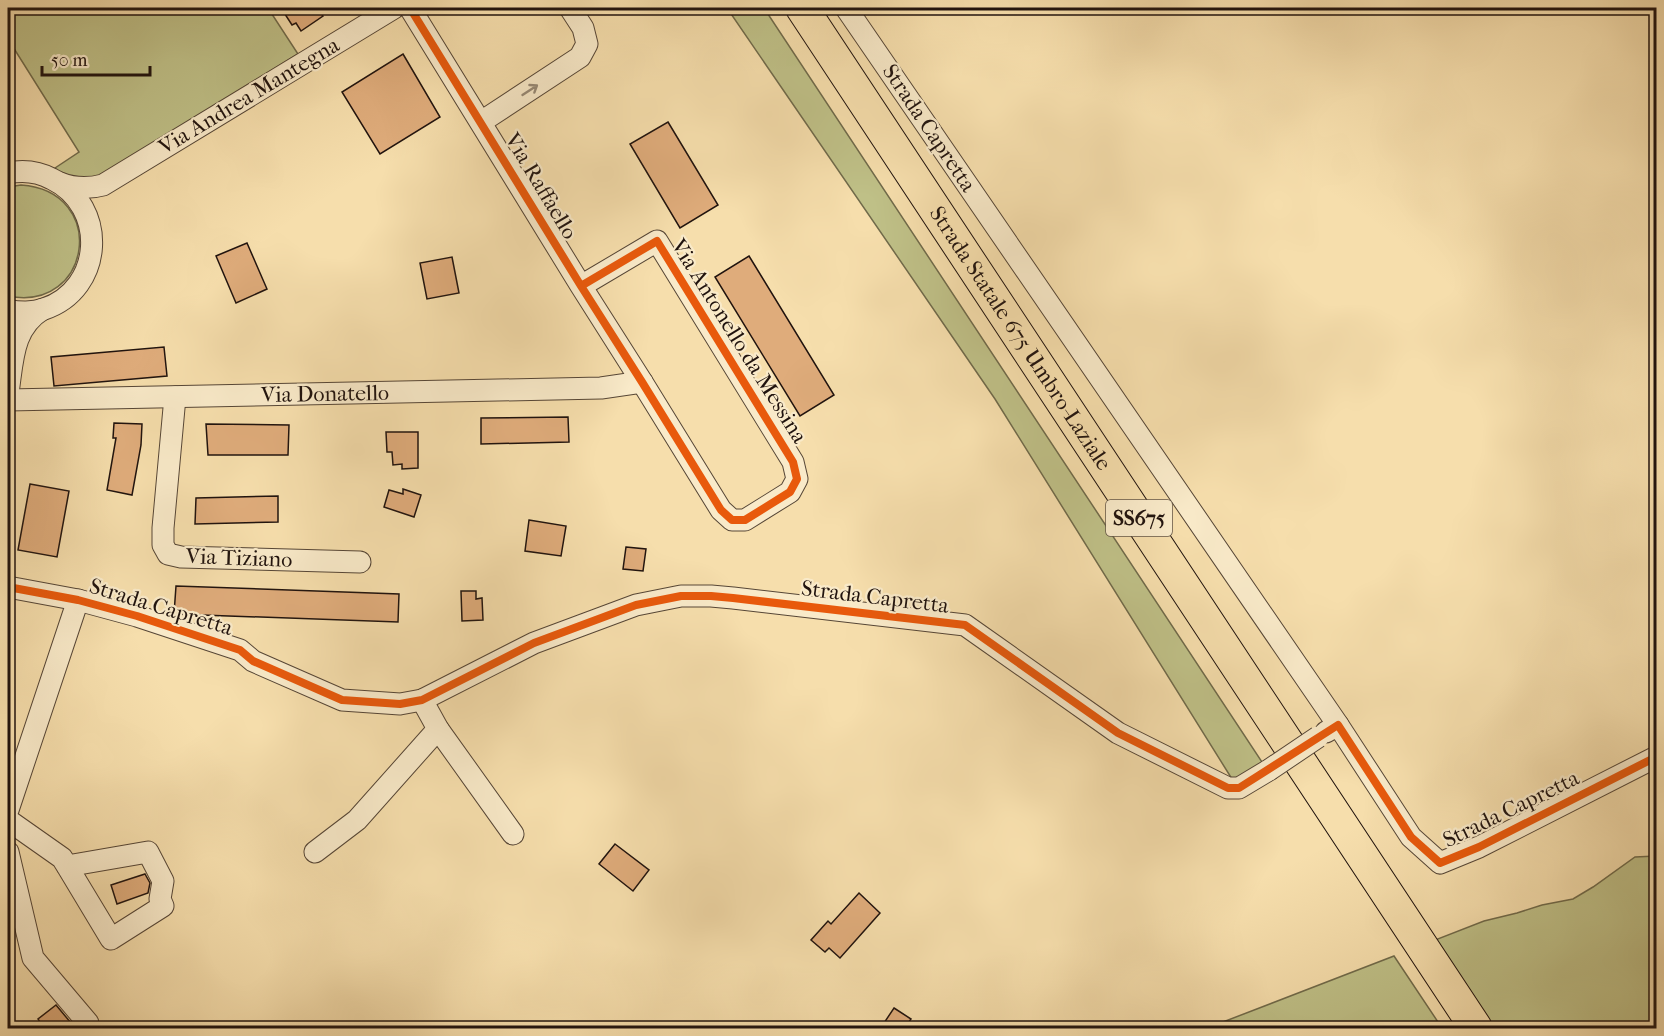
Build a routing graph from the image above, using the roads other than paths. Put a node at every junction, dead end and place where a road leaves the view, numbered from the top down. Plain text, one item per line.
1 (394, 8) edge
2 (410, 8) edge
3 (570, 8) edge
4 (782, 8) edge
5 (802, 8) edge
6 (846, 8) edge
7 (481, 122) junction
8 (10, 172) edge
9 (60, 183) junction
10 (103, 185) junction
11 (89, 221) junction
12 (581, 286) junction
13 (44, 309) junction
14 (8, 311) edge
15 (11, 336) edge
16 (642, 382) junction
17 (8, 393) edge
18 (175, 398) junction
19 (8, 400) edge
20 (360, 562) dead end
21 (8, 587) edge
22 (78, 600) junction
23 (422, 700) junction
24 (1338, 725) junction
25 (438, 729) junction
26 (1656, 757) edge
27 (8, 810) edge
28 (8, 820) edge
29 (513, 834) dead end
30 (8, 852) edge
31 (315, 852) dead end
32 (67, 867) junction
33 (88, 1023) dead end
34 (1454, 1029) edge
35 (1476, 1029) edge

1 - 10 street, Via Andrea Mantegna
2 - 7 street, Via Raffaello
7 -> 3 street
4 - 34 highway, Strada Statale 675 Umbro-Laziale / SS675
5 - 35 highway, Strada Statale 675 Umbro-Laziale / SS675
6 - 24 street, Strada Capretta
7 - 12 street, Via Raffaello
8 - 9 street
9 - 10 street, Via Andrea Mantegna
9 - 11 street
10 - 11 street
11 - 13 street
12 - 16 street, Via Raffaello
12 - 16 street, Via Antonello da Messina
13 - 14 street
13 - 15 street
15 - 17 street
16 - 18 street, Via Donatello
18 - 19 street, Via Donatello
18 - 20 street, Via Tiziano
21 - 22 street, Strada Capretta
22 - 23 street, Strada Capretta
22 - 27 street
23 - 24 street, Strada Capretta, bridge
23 - 25 street
24 - 26 street, Strada Capretta
25 - 29 street
25 - 31 street
28 - 32 street
30 - 33 street
32 - 32 street

